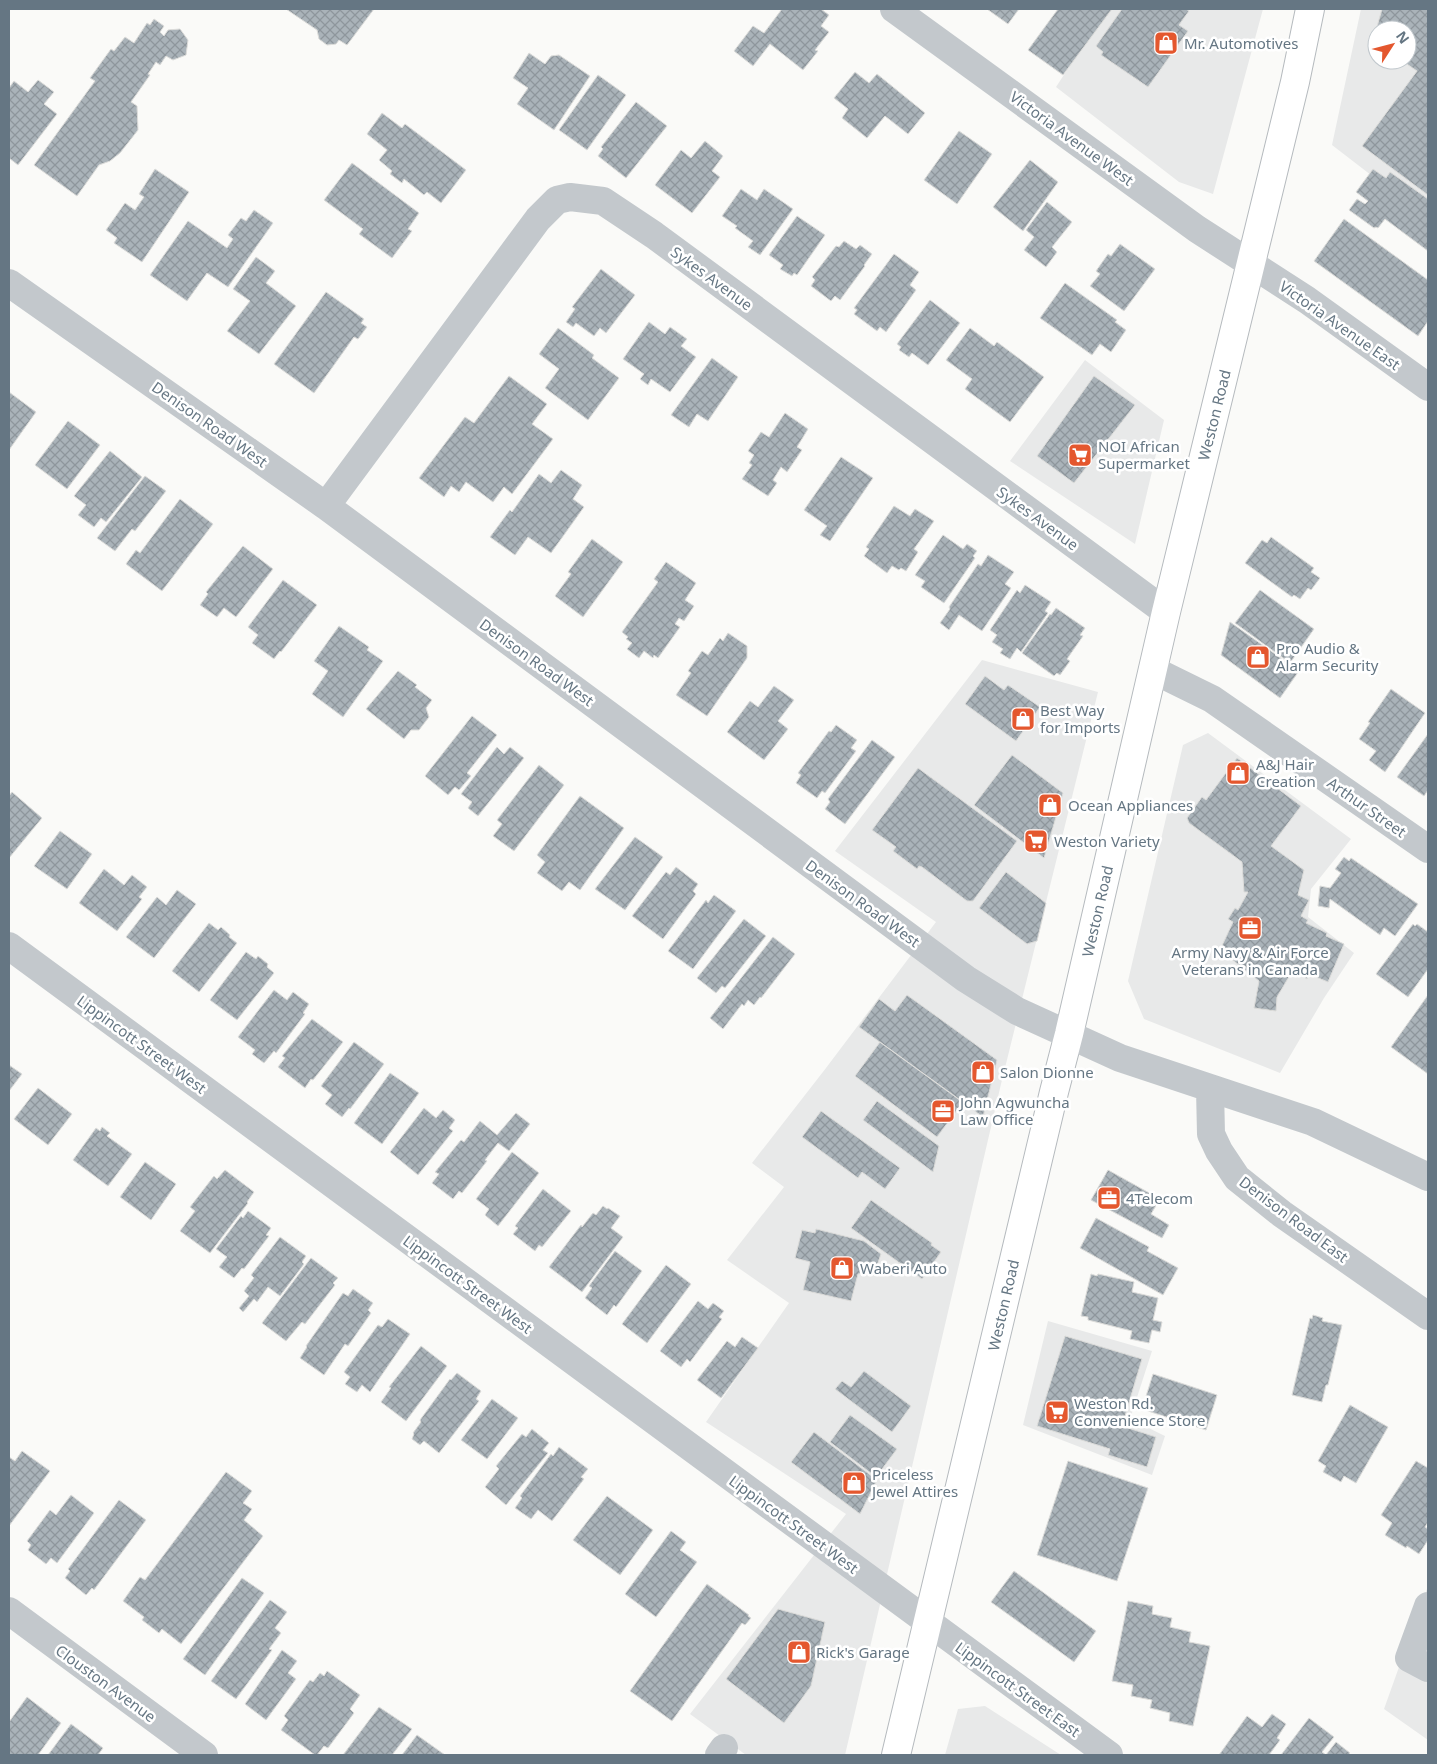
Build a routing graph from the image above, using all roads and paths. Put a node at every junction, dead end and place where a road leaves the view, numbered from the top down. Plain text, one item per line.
1 (894, 9) edge
2 (1310, 9) edge
3 (1250, 265) junction
4 (9, 283) edge
5 (1428, 387) edge
6 (326, 506) junction
7 (1166, 612) junction
8 (1153, 670) junction
9 (1428, 849) edge
10 (9, 946) edge
11 (1070, 1034) junction
12 (1210, 1089) junction
13 (1428, 1177) edge
14 (1428, 1316) edge
15 (1428, 1606) edge
16 (9, 1611) edge
17 (927, 1622) junction
18 (1428, 1668) edge
19 (204, 1755) edge
20 (896, 1755) edge
21 (1109, 1755) edge

1 - 3 street, Victoria Avenue West
2 - 3 main road, Weston Road
3 - 5 street, Victoria Avenue East
3 - 7 main road, Weston Road
4 - 6 street, Denison Road West
6 - 7 street, Sykes Avenue
6 - 11 street, Denison Road West
7 - 8 main road, Weston Road
8 - 9 street, Arthur Street
8 - 11 main road, Weston Road
10 - 17 street, Lippincott Street West
11 - 12 street
11 - 17 main road, Weston Road
12 - 13 street
12 - 14 street, Denison Road East
15 - 18 street
16 - 19 street, Clouston Avenue
17 - 20 main road, Weston Road
17 - 21 street, Lippincott Street East

